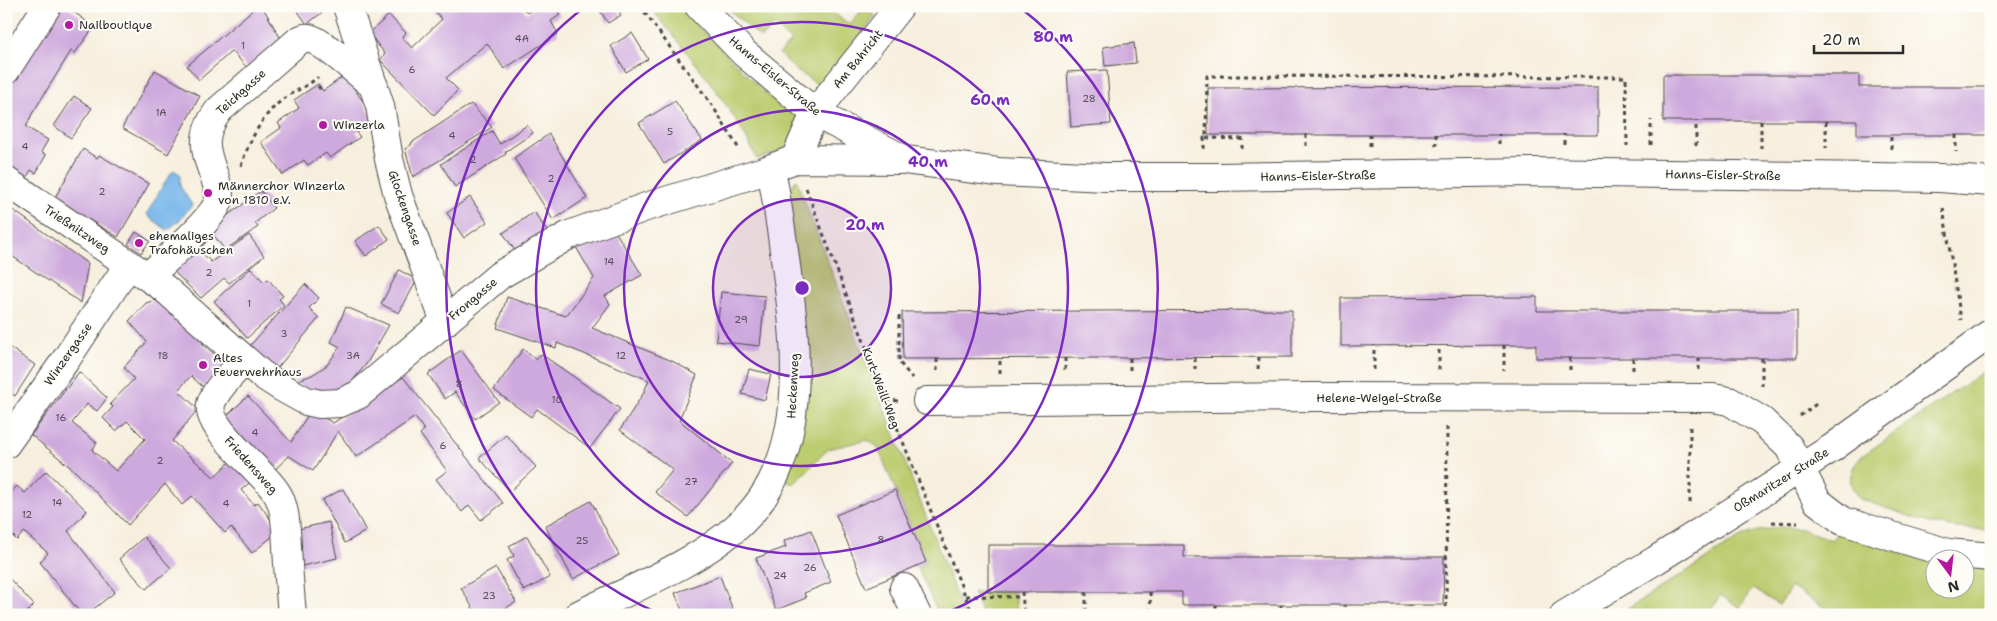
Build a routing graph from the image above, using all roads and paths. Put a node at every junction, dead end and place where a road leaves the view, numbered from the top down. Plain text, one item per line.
1 (47, 6) edge
2 (347, 6) edge
3 (640, 6) edge
4 (699, 6) edge
5 (900, 6) edge
6 (339, 58) junction
7 (6, 70) edge
8 (374, 86) junction
9 (815, 113) junction
10 (1651, 120) dead end
11 (1696, 121) dead end
12 (1761, 121) dead end
13 (1826, 122) dead end
14 (1891, 135) dead end
15 (1956, 135) dead end
16 (1206, 138) junction
17 (1651, 146) dead end
18 (1696, 147) dead end
19 (1204, 155) dead end
20 (1242, 155) dead end
21 (1627, 155) dead end
22 (1762, 156) dead end
23 (1826, 156) dead end
24 (1891, 156) dead end
25 (1956, 157) dead end
26 (905, 160) junction
27 (773, 168) junction
28 (6, 181) edge
29 (1991, 182) edge
30 (218, 191) junction
31 (1942, 200) dead end
32 (139, 270) junction
33 (445, 322) junction
34 (1962, 326) dead end
35 (1991, 333) edge
36 (245, 360) junction
37 (1690, 397) junction
38 (927, 401) dead end
39 (1447, 431) dead end
40 (6, 444) edge
41 (1800, 469) junction
42 (1690, 513) dead end
43 (1991, 557) edge
44 (904, 588) dead end
45 (1022, 592) dead end
46 (1086, 592) dead end
47 (1150, 592) dead end
48 (966, 596) junction
49 (1022, 596) junction
50 (1216, 605) dead end
51 (1281, 605) dead end
52 (1345, 605) dead end
53 (1409, 605) dead end
54 (292, 615) edge
55 (578, 615) edge
56 (917, 615) edge
57 (973, 615) edge
58 (1024, 615) edge
59 (1086, 615) edge
60 (1151, 615) edge
61 (1216, 615) edge
62 (1281, 615) edge
63 (1345, 615) edge
64 (1409, 615) edge
65 (1446, 615) edge
66 (1564, 615) edge

1 - 7 street
2 - 8 street, Glockengasse
3 - 27 path, Kurt-Weill-Weg
4 - 9 street, Hanns-Eisler-Straße
5 - 9 street, Am Bahricht
6 - 8 street, Teichgasse
6 - 30 path
6 - 30 street, Teichgasse
8 - 33 street, Glockengasse
9 - 26 street, Hanns-Eisler-Straße
9 - 27 street
10 - 17 path
11 - 18 path
12 - 22 path
13 - 23 path
14 - 24 path
15 - 25 path
16 - 19 path
16 - 20 path
16 - 21 path
26 - 27 street, Frongasse
26 - 29 street, Hanns-Eisler-Straße
27 - 33 street, Frongasse
27 - 48 path, Kurt-Weill-Weg
27 - 55 street, Heckenweg
28 - 32 street, Trießnitzweg
30 - 32 street
31 - 34 path
32 - 36 street, Frongasse
32 - 40 street, Winzergasse
33 - 36 street, Frongasse
35 - 41 street, Oßmaritzer Straße
36 - 54 street, Friedensweg
37 - 38 street, Helene-Weigel-Straße
37 - 41 street, Helene-Weigel-Straße
37 - 42 path
39 - 65 path
41 - 43 street, Helene-Weigel-Straße
41 - 66 street, Oßmaritzer Straße
44 - 56 street
45 - 49 path
46 - 59 path
47 - 60 path
48 - 49 path
48 - 57 path, Kurt-Weill-Weg
49 - 58 path
50 - 61 path
51 - 62 path
52 - 63 path
53 - 64 path

